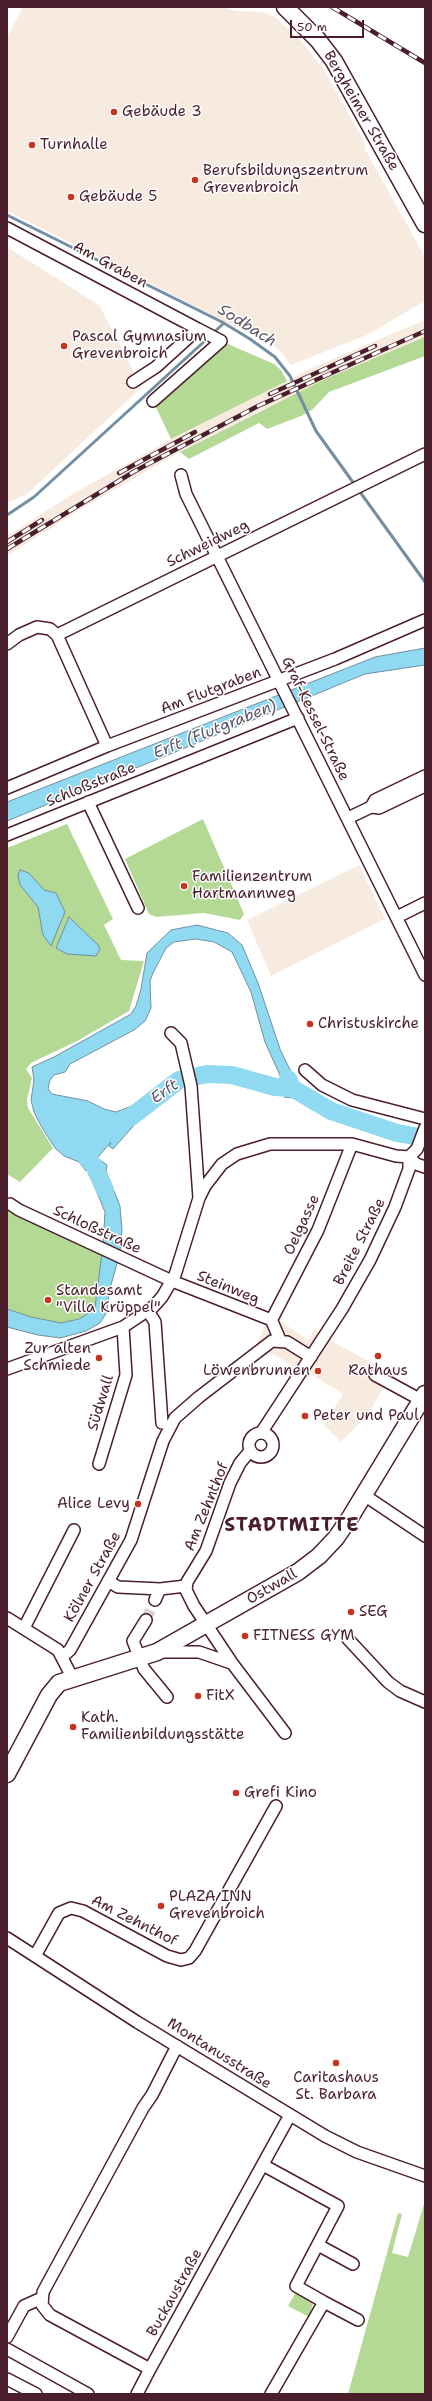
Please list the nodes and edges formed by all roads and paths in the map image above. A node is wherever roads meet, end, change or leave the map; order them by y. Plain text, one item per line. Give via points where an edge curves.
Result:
1 (285, 7) edge
2 (425, 224) edge
3 (7, 228) edge
4 (198, 329) junction
5 (133, 382) dead end
6 (153, 401) dead end
7 (425, 454) edge
8 (181, 475) dead end
9 (218, 556) junction
10 (425, 620) edge
11 (57, 635) junction
12 (7, 644) edge
13 (282, 686) junction
14 (298, 718) junction
15 (107, 746) junction
16 (425, 776) edge
17 (425, 786) edge
18 (7, 788) edge
19 (88, 802) junction
20 (371, 807) junction
21 (348, 818) junction
22 (7, 835) edge
23 (425, 903) edge
24 (138, 908) dead end
25 (397, 917) junction
26 (425, 975) edge
27 (171, 1033) dead end
28 (305, 1070) dead end
29 (425, 1119) edge
30 (425, 1128) edge
31 (352, 1144) junction
32 (409, 1157) junction
33 (425, 1167) edge
34 (199, 1198) junction
35 (10, 1204) dead end
36 (172, 1281) junction
37 (148, 1311) junction
38 (272, 1318) junction
39 (123, 1326) junction
40 (280, 1340) junction
41 (311, 1357) junction
42 (7, 1369) edge
43 (375, 1375) dead end
44 (423, 1397) edge
45 (162, 1423) dead end
46 (261, 1433) junction
47 (250, 1451) junction
48 (98, 1464) dead end
49 (364, 1495) junction
50 (74, 1530) dead end
51 (425, 1536) edge
52 (108, 1581) junction
53 (186, 1586) junction
54 (160, 1589) junction
55 (155, 1600) tunnel mouth
56 (7, 1618) edge
57 (146, 1620) tunnel mouth
58 (206, 1625) junction
59 (24, 1628) junction
60 (348, 1639) dead end
61 (157, 1652) junction
62 (63, 1656) junction
63 (140, 1659) junction
64 (232, 1663) junction
65 (72, 1677) junction
66 (167, 1697) dead end
67 (425, 1702) edge
68 (285, 1733) dead end
69 (9, 1768) edge
70 (276, 1806) dead end
71 (7, 1938) edge
72 (36, 1956) junction
73 (177, 2046) junction
74 (290, 2115) junction
75 (263, 2165) junction
76 (425, 2176) edge
77 (318, 2245) junction
78 (353, 2264) dead end
79 (42, 2298) junction
80 (324, 2302) junction
81 (358, 2320) dead end
82 (7, 2337) edge
83 (7, 2350) edge
84 (150, 2369) junction
85 (7, 2379) edge
86 (36, 2394) edge
87 (88, 2394) edge
88 (137, 2394) edge
89 (271, 2394) edge

1 - 2 main road, Bergheimer Straße via 318,40 334,61
3 - 4 street, Am Graben
4 - 5 street via 159,364
4 - 6 street, Am Graben via 221,341
7 - 9 street, Schweidweg
8 - 9 street, Graf-Kessel-Straße via 186,494
9 - 11 street, Schweidweg
9 - 13 street, Graf-Kessel-Straße
10 - 13 street, Am Flutgraben
11 - 12 street via 50,629 37,627
11 - 15 street
13 - 14 street, Graf-Kessel-Straße
13 - 15 street, Am Flutgraben
14 - 19 street, Schloßstraße
14 - 21 street, Graf-Kessel-Straße
15 - 18 street, Am Flutgraben
16 - 20 street via 375,800
17 - 20 street via 379,808
19 - 22 street, Schloßstraße
19 - 24 street
20 - 21 street
21 - 25 street, Graf-Kessel-Straße
23 - 25 street
25 - 26 street, Graf-Kessel-Straße
27 - 34 street via 181,1042 191,1086
28 - 29 street via 322,1085 352,1100
30 - 32 street via 418,1147
31 - 32 street
31 - 34 street via 282,1144 247,1150 222,1164
31 - 38 street, Oelgasse via 321,1222
32 - 33 street via 416,1164
32 - 41 street, Breite Straße via 408,1173 381,1239
34 - 36 street
35 - 36 street, Schloßstraße
36 - 37 street via 160,1300
36 - 38 street, Steinweg via 266,1319
37 - 39 street
37 - 45 street via 155,1322
38 - 40 street
39 - 42 street
39 - 48 street, Südwall via 126,1375 115,1421
40 - 41 street
40 - 52 street, Kölner Straße via 272,1341 175,1418 163,1441 138,1508 128,1546
41 - 46 street, Am Zehnthof
43 - 44 street
44 - 49 main road, Ostwall
46 - 47 street, Am Zehnthof via 254,1434 249,1440
46 - 47 street via 272,1439 271,1451 263,1457 255,1456
47 - 53 street, Am Zehnthof via 240,1463 230,1483 206,1551
49 - 51 street
49 - 58 main road, Ostwall via 336,1538 313,1562
50 - 59 street
52 - 54 street via 118,1587
52 - 62 street, Kölner Straße via 70,1650
53 - 54 street
53 - 58 street via 190,1600
54 - 55 street
56 - 59 street
57 - 63 street via 133,1641
58 - 61 main road, Ostwall
58 - 64 street
59 - 62 street via 54,1647
60 - 67 street via 366,1661 392,1685
61 - 63 main road, Ostwall
61 - 64 street via 199,1652
62 - 65 street
63 - 65 main road, Ostwall
63 - 66 street via 144,1669
64 - 68 street
65 - 69 main road, Ostwall via 57,1684 48,1695
70 - 72 street, Am Zehnthof via 195,1951 188,1959 179,1960 167,1956 83,1911 71,1908 60,1913
71 - 72 street, Montanusstraße
72 - 73 street, Montanusstraße
73 - 74 street, Montanusstraße
73 - 79 street
74 - 75 street, Buckaustraße
74 - 76 street, Montanusstraße via 347,2147
75 - 77 street via 338,2206
75 - 84 street, Buckaustraße
77 - 78 street
77 - 80 street via 296,2286
79 - 82 street via 24,2306
79 - 84 street via 42,2305 50,2315
80 - 81 street
80 - 89 street
83 - 87 street
84 - 88 street, Buckaustraße
85 - 86 street

